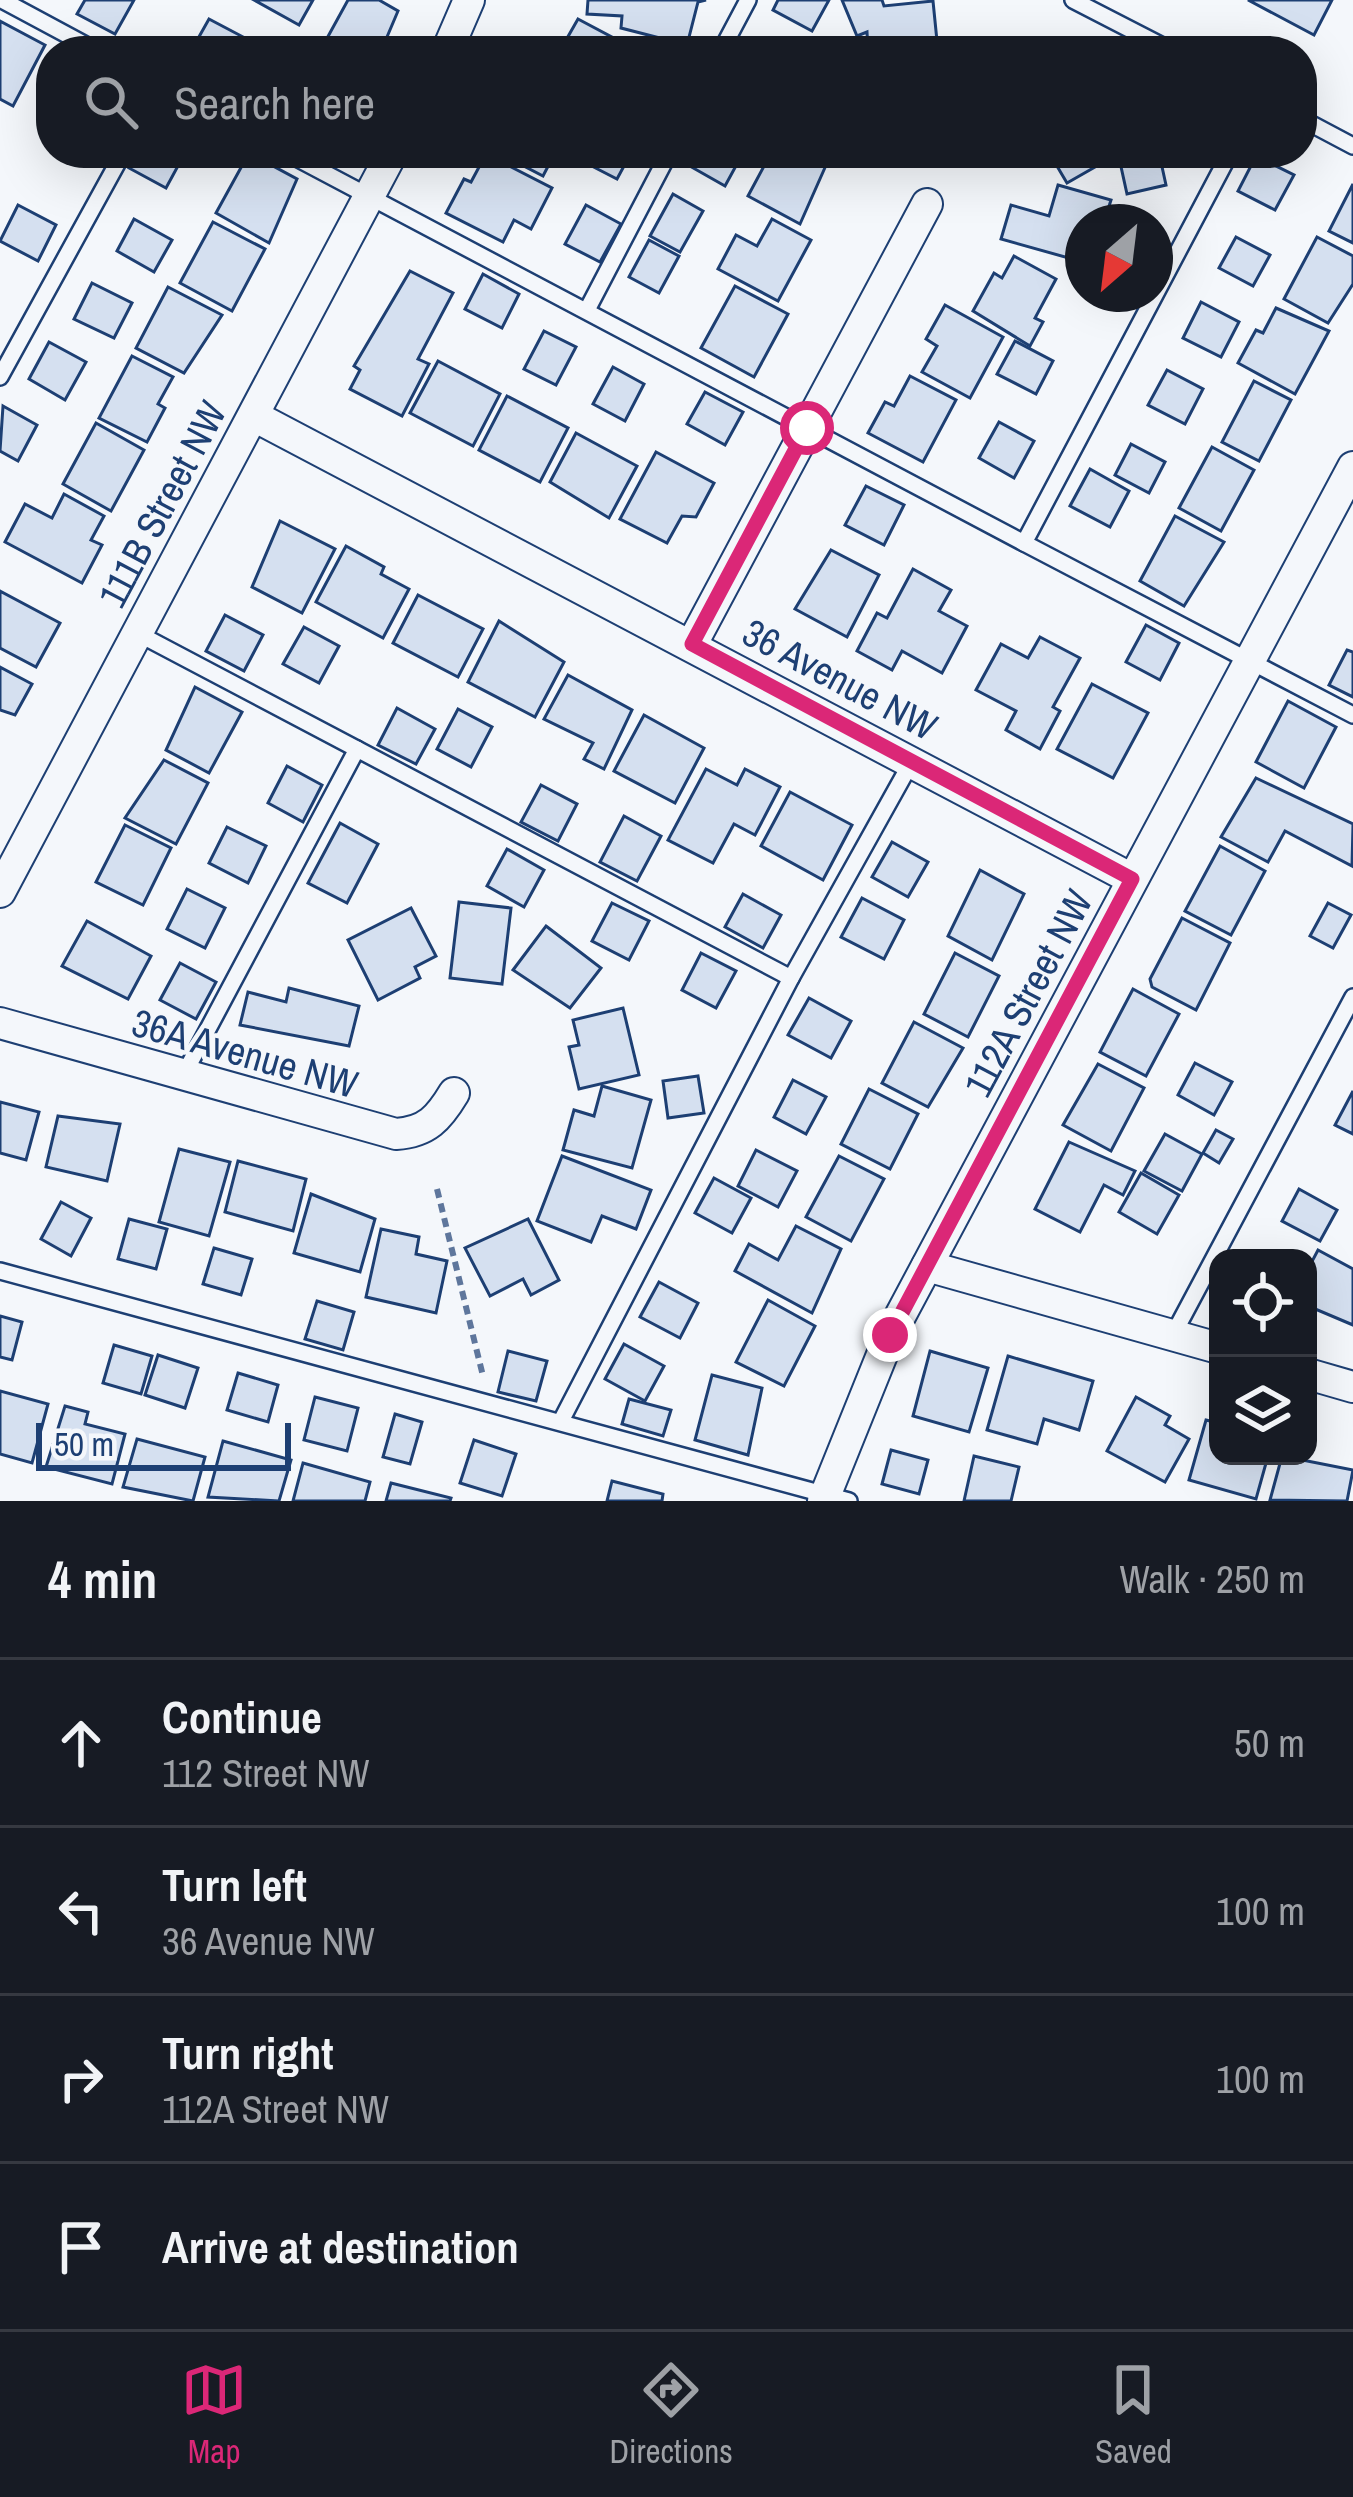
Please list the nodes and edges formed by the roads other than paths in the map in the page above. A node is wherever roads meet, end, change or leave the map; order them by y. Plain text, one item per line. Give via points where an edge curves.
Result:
1 (2, 0) edge
2 (470, 0) edge
3 (748, 0) edge
4 (1073, 0) edge
5 (69, 36) edge
6 (454, 36) edge
7 (730, 36) edge
8 (1143, 36) edge
9 (1317, 127) edge
10 (1353, 146) edge
11 (115, 168) edge
12 (315, 168) edge
13 (384, 168) edge
14 (661, 168) edge
15 (1222, 168) edge
16 (368, 197) junction
17 (927, 204) dead end
18 (587, 310) junction
19 (0, 377) edge
20 (254, 416) junction
21 (807, 428) junction
22 (1353, 466) edge
23 (1024, 543) junction
24 (137, 633) junction
25 (692, 644) junction
26 (1251, 660) junction
27 (1353, 715) edge
28 (357, 749) junction
29 (911, 760) junction
30 (1132, 879) junction
31 (0, 892) edge
32 (791, 978) junction
33 (1353, 998) edge
34 (0, 1023) edge
35 (183, 1076) junction
36 (454, 1093) dead end
37 (928, 1266) junction
38 (0, 1271) edge
39 (1173, 1335) junction
40 (1209, 1345) edge
41 (1317, 1377) edge
42 (1353, 1387) edge
43 (561, 1421) junction
44 (832, 1499) edge

1 - 5 lane
2 - 6 street
3 - 7 lane
4 - 8 lane
9 - 10 lane
11 - 19 lane
12 - 16 lane
13 - 16 street, 111B Street NW
14 - 18 lane
15 - 23 lane
16 - 18 lane
16 - 20 street, 111B Street NW
17 - 21 street
18 - 21 lane
20 - 24 street, 111B Street NW
20 - 25 street, 36 Avenue NW
21 - 23 lane
21 - 25 street
22 - 26 street, 112A Street NW
23 - 26 lane
24 - 28 lane
24 - 31 street, 111B Street NW
25 - 29 street, 36 Avenue NW
26 - 27 lane
26 - 30 street, 112A Street NW
28 - 32 lane
28 - 35 lane
29 - 30 street, 36 Avenue NW
29 - 32 lane
30 - 37 street, 112A Street NW
32 - 43 lane
33 - 39 lane
34 - 35 street, 36A Avenue NW
35 - 36 street, 36A Avenue NW via 396,1134 438,1120
37 - 39 street
37 - 44 street, 112A Street NW via 865,1389
38 - 43 lane
39 - 40 street
41 - 42 street
43 - 44 lane

